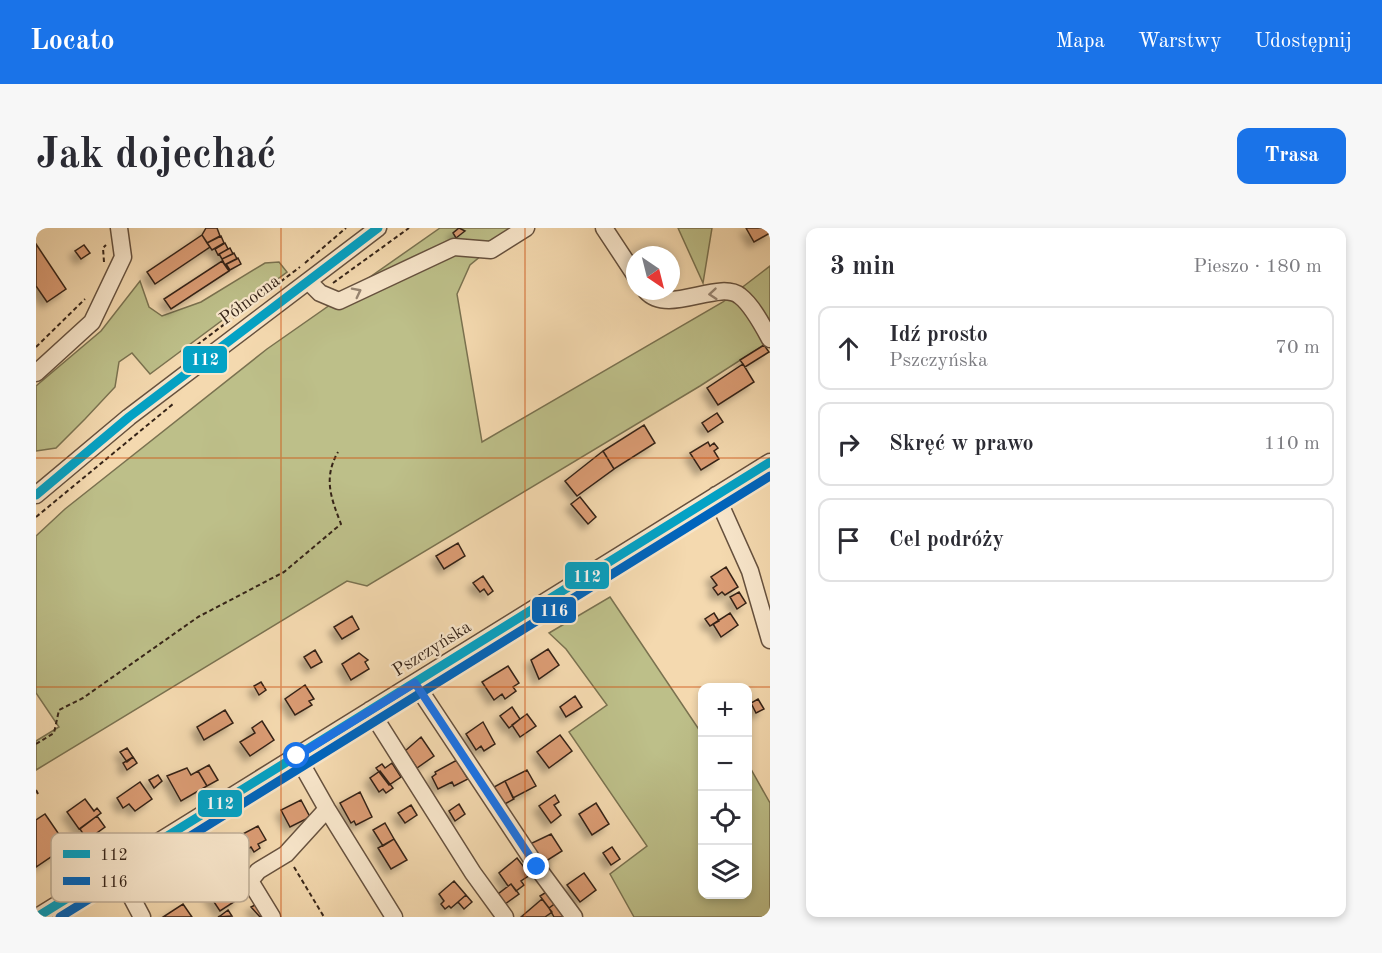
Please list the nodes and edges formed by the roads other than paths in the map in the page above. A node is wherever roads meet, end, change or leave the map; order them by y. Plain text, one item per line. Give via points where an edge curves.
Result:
1 (378, 228) edge
2 (526, 228) edge
3 (604, 228) edge
4 (120, 229) edge
5 (626, 261) edge
6 (314, 287) junction
7 (680, 298) edge
8 (770, 339) edge
9 (36, 373) edge
10 (770, 462) edge
11 (36, 495) edge
12 (716, 495) junction
13 (770, 640) edge
14 (415, 683) junction
15 (370, 710) junction
16 (297, 756) junction
17 (327, 809) junction
18 (173, 833) edge
19 (61, 902) edge
20 (134, 902) edge
21 (37, 917) edge
22 (142, 917) edge
23 (272, 917) edge
24 (394, 917) edge
25 (505, 917) edge
26 (574, 917) edge

1 - 6 street, Północna
6 -> 2 street via 339,301 454,247 491,250
3 - 5 street
4 - 9 street via 123,257 92,322
6 - 11 street, Północna via 129,417
8 -> 7 street via 740,296 731,293
10 - 12 street, Pszczyńska
12 - 13 street via 750,571
12 - 14 street, Pszczyńska
14 - 15 street, Pszczyńska
14 - 26 street
15 - 16 street, Pszczyńska
15 - 25 street
16 - 17 street
16 - 18 street, Pszczyńska
17 - 23 street via 286,854 258,871 250,881
17 - 24 street
19 - 21 street, Pszczyńska
20 - 22 street

